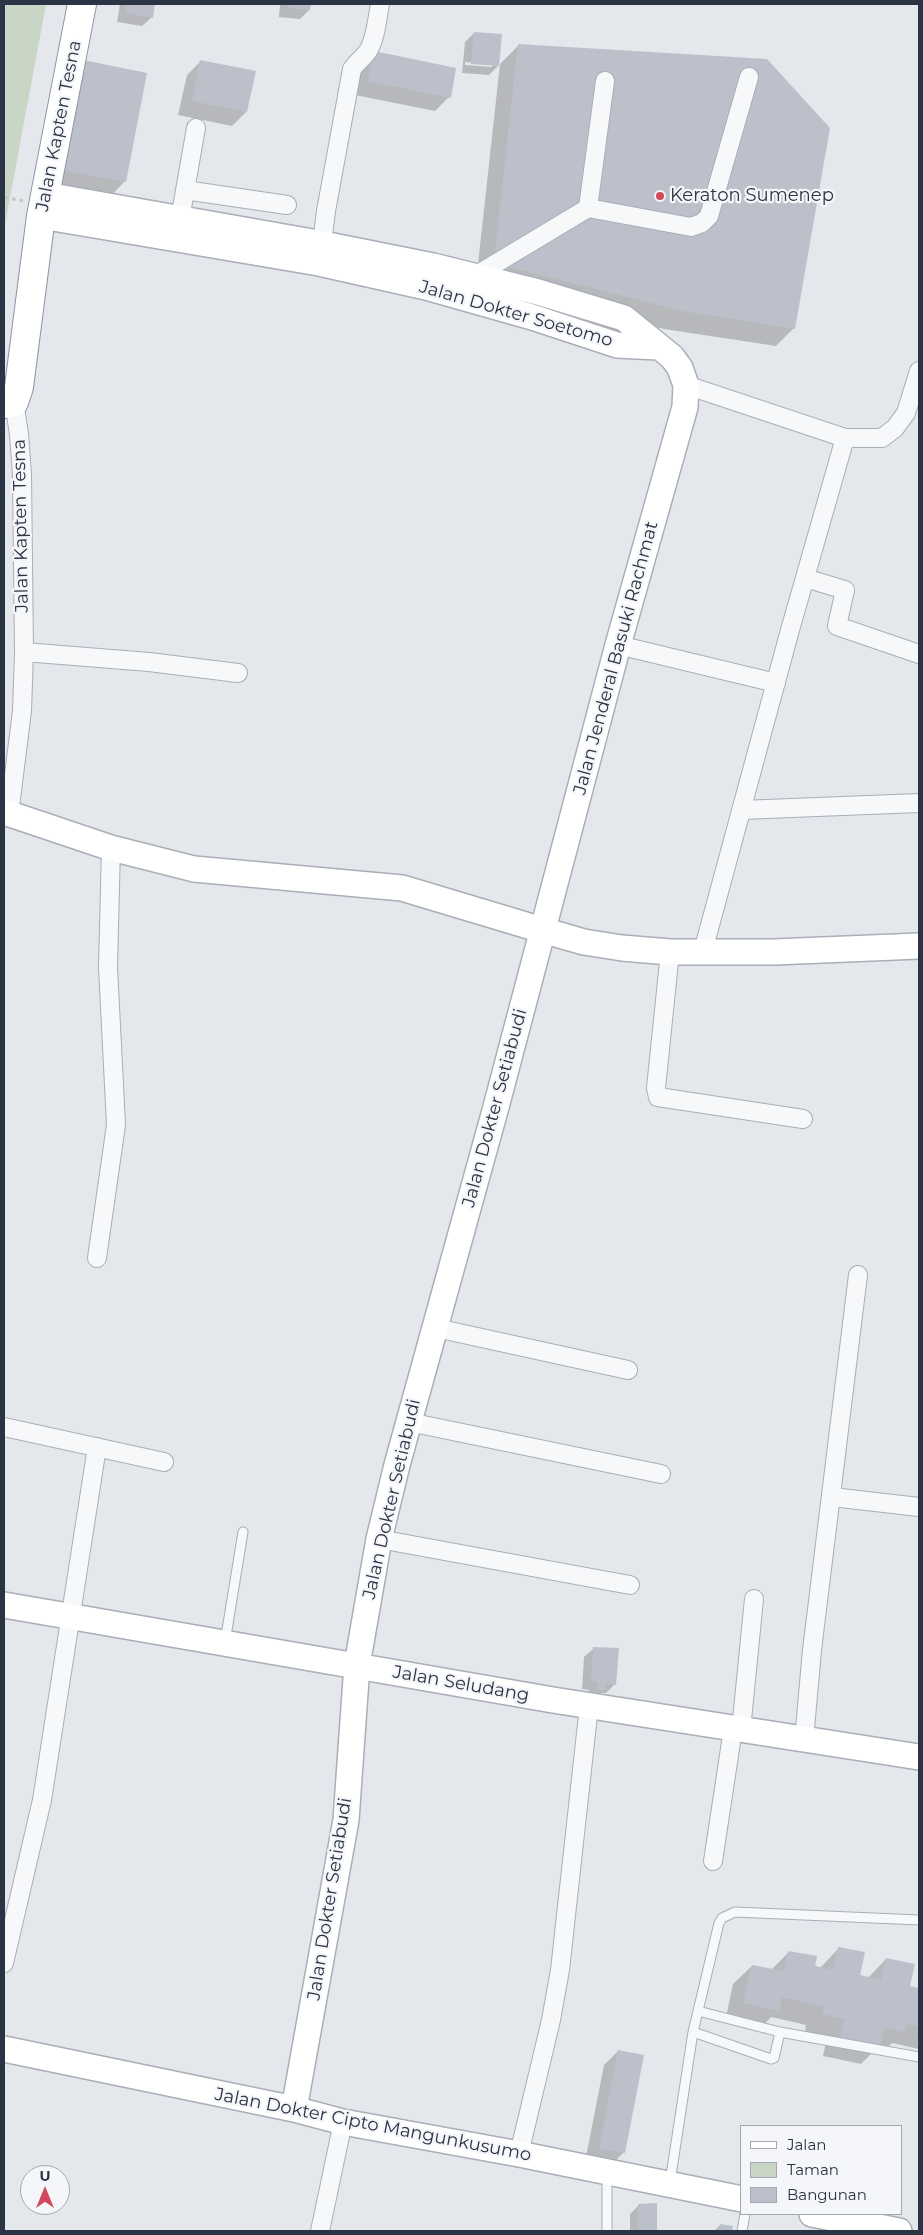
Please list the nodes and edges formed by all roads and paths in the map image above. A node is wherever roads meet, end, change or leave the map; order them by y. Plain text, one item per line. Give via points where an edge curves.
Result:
1 (82, 4) edge
2 (380, 4) edge
3 (749, 77) dead end
4 (605, 81) dead end
5 (196, 128) dead end
6 (185, 190) junction
7 (43, 205) junction
8 (287, 205) dead end
9 (588, 208) junction
10 (178, 228) junction
11 (320, 253) junction
12 (472, 288) junction
13 (919, 371) edge
14 (686, 385) junction
15 (9, 403) edge
16 (845, 438) junction
17 (805, 578) junction
18 (618, 645) junction
19 (24, 652) junction
20 (919, 654) edge
21 (238, 673) dead end
22 (776, 683) junction
23 (919, 803) edge
24 (741, 810) junction
25 (7, 813) edge
26 (111, 848) junction
27 (542, 930) junction
28 (919, 946) edge
29 (703, 951) junction
30 (670, 952) junction
31 (803, 1119) dead end
32 (97, 1258) dead end
33 (858, 1275) dead end
34 (436, 1328) junction
35 (628, 1370) dead end
36 (409, 1422) junction
37 (4, 1427) edge
38 (97, 1447) junction
39 (164, 1462) dead end
40 (661, 1474) dead end
41 (832, 1497) junction
42 (919, 1507) edge
43 (243, 1532) dead end
44 (379, 1539) junction
45 (630, 1584) dead end
46 (754, 1598) dead end
47 (4, 1605) edge
48 (72, 1615) junction
49 (225, 1642) junction
50 (357, 1665) junction
51 (589, 1706) junction
52 (737, 1730) junction
53 (804, 1740) junction
54 (919, 1757) edge
55 (713, 1861) dead end
56 (919, 1920) edge
57 (4, 1963) edge
58 (698, 2011) junction
59 (693, 2032) junction
60 (780, 2032) junction
61 (4, 2049) edge
62 (919, 2057) edge
63 (294, 2109) junction
64 (343, 2122) junction
65 (519, 2154) junction
66 (607, 2172) junction
67 (669, 2184) junction
68 (740, 2200) edge
69 (745, 2215) edge
70 (817, 2215) edge
71 (320, 2231) edge
72 (607, 2231) edge
73 (742, 2231) edge
74 (899, 2231) edge

1 - 7 highway, Jalan Kapten Tesna
2 - 11 street via 372,44 352,69
3 - 9 street via 708,216 702,224 691,227
4 - 9 street
5 - 6 street
6 - 8 street
6 - 10 street
7 - 10 street, Jalan Dokter Soetomo
7 - 15 highway, Jalan Kapten Tesna via 19,387
9 - 12 street
10 - 11 street, Jalan Dokter Soetomo
11 - 12 street, Jalan Dokter Soetomo
12 - 14 street, Jalan Dokter Soetomo via 624,318 672,357
13 - 16 street via 906,413 895,428 882,438
14 - 16 street
14 - 18 street, Jalan Jenderal Basuki Rachmat via 684,407
15 - 19 street, Jalan Kapten Tesna via 19,434 22,474
16 - 17 street
17 - 20 street via 845,590 838,626
17 - 22 street
18 - 22 street
18 - 27 street, Jalan Jenderal Basuki Rachmat
19 - 21 street
19 - 25 street, Jalan Kapten Tesna via 22,711
22 - 24 street
23 - 24 street
24 - 29 street
25 - 26 street
26 - 27 street via 194,869 402,888
26 - 32 street via 108,967 116,1125
27 - 30 street via 584,942
27 - 34 street, Jalan Dokter Setiabudi
28 - 29 street via 774,952
29 - 30 street
30 - 31 street via 656,1088 658,1097
33 - 41 street
34 - 35 street
34 - 36 street, Jalan Dokter Setiabudi
36 - 40 street
36 - 44 street, Jalan Dokter Setiabudi
37 - 38 street
38 - 39 street
38 - 48 street
41 - 42 street
41 - 53 street
43 - 49 lane
44 - 45 street
44 - 50 street, Jalan Dokter Setiabudi
46 - 52 street
47 - 48 street, Jalan Seludang
48 - 49 street, Jalan Seludang
48 - 57 street via 42,1800
49 - 50 street, Jalan Seludang
50 - 51 street, Jalan Seludang
50 - 63 street, Jalan Dokter Setiabudi via 346,1820
51 - 52 street, Jalan Seludang
51 - 65 street via 560,1970
52 - 53 street, Jalan Seludang
52 - 55 street
53 - 54 street, Jalan Seludang
56 - 58 lane via 728,1914 719,1923
58 - 59 lane
58 - 60 lane
59 - 60 lane via 773,2059
59 - 67 lane
60 - 62 lane
61 - 63 street, Jalan Dokter Cipto Mangunkusumo
63 - 64 street, Jalan Dokter Cipto Mangunkusumo
64 - 65 street, Jalan Dokter Cipto Mangunkusumo
64 - 71 street
65 - 66 street, Jalan Dokter Cipto Mangunkusumo
66 - 67 street, Jalan Dokter Cipto Mangunkusumo
66 - 72 lane
67 - 68 street, Jalan Dokter Cipto Mangunkusumo
69 - 73 lane
70 - 74 street

